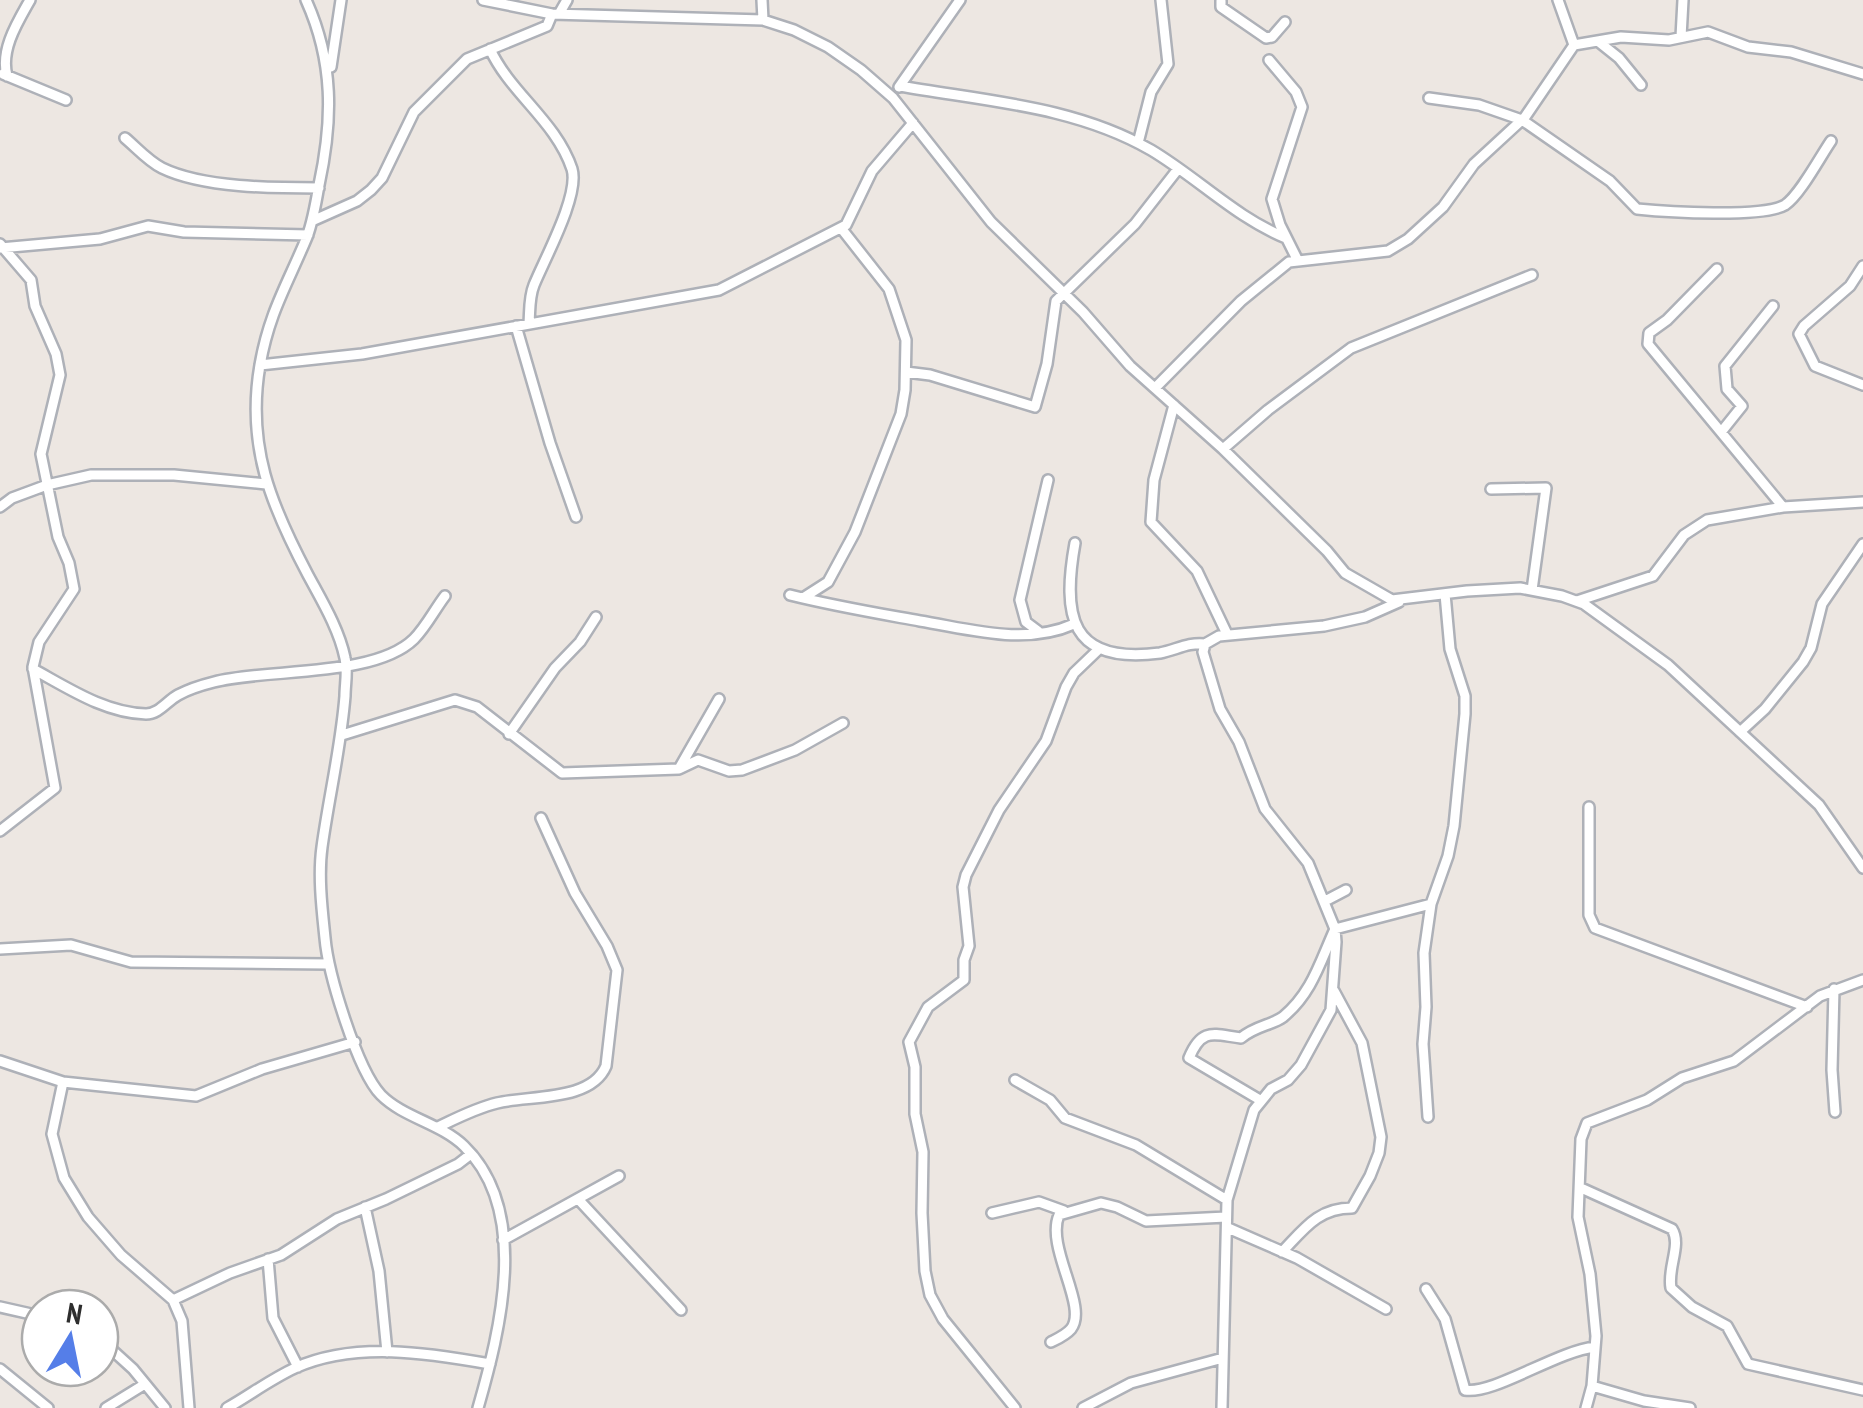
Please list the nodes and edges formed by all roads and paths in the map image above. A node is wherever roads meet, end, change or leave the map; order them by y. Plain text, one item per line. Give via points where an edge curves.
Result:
1 (30, 0) edge
2 (306, 0) edge
3 (340, 0) edge
4 (483, 0) edge
5 (567, 0) edge
6 (762, 0) edge
7 (960, 0) edge
8 (1161, 0) edge
9 (1208, 0) edge
10 (1222, 0) edge
11 (1558, 0) edge
12 (1684, 0) edge
13 (556, 14) junction
14 (763, 20) junction
15 (1285, 22) dead end
16 (1680, 37) junction
17 (1598, 42) junction
18 (1574, 45) junction
19 (490, 49) junction
20 (1269, 60) dead end
21 (1863, 74) edge
22 (4, 75) edge
23 (330, 79) junction
24 (1640, 85) dead end
25 (900, 86) junction
26 (893, 98) junction
27 (1428, 98) dead end
28 (66, 100) dead end
29 (1522, 120) junction
30 (913, 123) junction
31 (126, 138) dead end
32 (1831, 141) dead end
33 (1138, 143) junction
34 (1178, 169) junction
35 (319, 188) junction
36 (312, 222) junction
37 (841, 228) junction
38 (308, 235) junction
39 (1286, 238) junction
40 (1, 247) edge
41 (1296, 259) junction
42 (1863, 266) edge
43 (1717, 269) dead end
44 (1532, 275) dead end
45 (1062, 293) junction
46 (1773, 306) dead end
47 (529, 323) junction
48 (516, 326) junction
49 (260, 365) junction
50 (906, 372) junction
51 (1863, 385) edge
52 (1155, 388) junction
53 (1174, 405) junction
54 (1722, 431) junction
55 (1222, 450) junction
56 (1048, 480) dead end
57 (266, 484) junction
58 (46, 485) junction
59 (0, 490) edge
60 (1491, 490) dead end
61 (12, 498) junction
62 (1863, 502) edge
63 (0, 507) edge
64 (1783, 507) junction
65 (576, 516) dead end
66 (1075, 543) dead end
67 (1863, 544) edge
68 (1860, 557) edge
69 (1532, 590) junction
70 (1445, 594) junction
71 (790, 595) dead end
72 (445, 596) dead end
73 (802, 598) junction
74 (1401, 601) junction
75 (1577, 601) junction
76 (596, 617) dead end
77 (1074, 624) junction
78 (1040, 632) junction
79 (1227, 634) junction
80 (1205, 644) junction
81 (1099, 648) junction
82 (347, 666) junction
83 (33, 669) junction
84 (719, 699) dead end
85 (843, 722) dead end
86 (1740, 732) junction
87 (509, 734) junction
88 (342, 735) junction
89 (679, 769) junction
90 (1589, 807) dead end
91 (541, 818) dead end
92 (0, 832) edge
93 (1863, 868) edge
94 (1346, 890) dead end
95 (1325, 901) junction
96 (1431, 904) junction
97 (1335, 929) junction
98 (0, 949) edge
99 (328, 964) junction
100 (1863, 980) edge
101 (1834, 990) junction
102 (1334, 991) junction
103 (1807, 1007) junction
104 (355, 1042) junction
105 (0, 1061) edge
106 (1015, 1080) dead end
107 (63, 1082) junction
108 (1260, 1100) junction
109 (1835, 1112) dead end
110 (1428, 1117) dead end
111 (438, 1127) junction
112 (471, 1154) junction
113 (620, 1176) dead end
114 (1580, 1188) junction
115 (578, 1199) junction
116 (1227, 1200) junction
117 (365, 1207) junction
118 (1064, 1211) junction
119 (992, 1213) dead end
120 (1227, 1223) junction
121 (503, 1240) junction
122 (1282, 1252) junction
123 (268, 1259) junction
124 (1426, 1289) dead end
125 (174, 1300) junction
126 (682, 1310) dead end
127 (1386, 1310) dead end
128 (1051, 1342) dead end
129 (1595, 1348) junction
130 (387, 1352) junction
131 (120, 1355) edge
132 (1223, 1358) junction
133 (490, 1364) junction
134 (298, 1366) junction
135 (0, 1369) edge
136 (144, 1384) junction
137 (1592, 1386) junction
138 (1863, 1390) edge
139 (48, 1408) edge
140 (106, 1408) edge
141 (165, 1408) edge
142 (189, 1408) edge
143 (227, 1408) edge
144 (478, 1408) edge
145 (1015, 1408) edge
146 (1084, 1408) edge
147 (1222, 1408) edge
148 (1586, 1408) edge
149 (1690, 1408) edge

1 - 22 street via 3,48
2 - 23 street
3 - 23 street
4 - 13 street
5 - 13 street
6 - 14 street
7 - 25 street
8 - 33 street via 1168,64 1151,92
9 - 10 street
10 - 15 street via 1221,8 1266,38
11 - 18 street
12 - 16 street
13 - 14 street
13 - 19 street via 547,26
14 - 26 street via 828,47
16 - 17 street
16 - 21 street via 1708,32
17 - 18 street
17 - 24 street
18 - 29 street
19 - 36 street via 467,58 414,112 371,190
19 - 47 street via 572,172 554,242 534,286
20 - 39 street via 1302,106 1272,199
22 - 28 street
23 - 35 street
25 - 26 street
25 - 33 street via 1061,113
26 - 30 street
27 - 29 street
29 - 32 street via 1610,181 1634,208 1653,211 1736,214 1782,206
29 - 41 street via 1474,164 1443,208 1393,250
30 - 37 street via 881,158
30 - 45 street via 972,200
31 - 35 street via 170,172
33 - 34 street
34 - 39 street via 1254,224
34 - 45 street via 1116,244
35 - 36 street
36 - 38 street
37 - 47 street via 719,290
37 - 50 street via 889,289 906,340
38 - 40 street via 148,226 100,239
38 - 49 street via 277,299
39 - 41 street
40 - 58 street via 31,280 58,362 41,454
41 - 52 street via 1241,301
42 - 51 street via 1799,334 1815,366
43 - 54 street via 1646,340
44 - 55 street via 1350,348
45 - 50 street via 1035,407
45 - 52 street
46 - 54 street via 1725,366 1726,389 1742,406
47 - 48 street
48 - 49 street
48 - 65 street
49 - 57 street via 254,418
50 - 73 street via 901,414 855,532 828,582
52 - 53 street
53 - 55 street
53 - 79 street via 1154,480 1152,523 1197,572
54 - 64 street
55 - 74 street via 1345,573
56 - 78 street via 1020,600 1026,622
57 - 58 street via 154,474 91,475
57 - 82 street
58 - 61 street
58 - 83 street via 74,589 39,642
59 - 61 street
60 - 69 street via 1546,488
61 - 63 street
62 - 64 street
64 - 75 street via 1707,520 1684,536 1654,576
66 - 77 street via 1068,596
67 - 68 street
68 - 86 street via 1822,604 1803,662
69 - 70 street
69 - 75 street
70 - 74 street
70 - 96 street via 1465,714 1454,826
71 - 73 street
72 - 82 street via 412,641
73 - 78 street via 969,632
74 - 79 street via 1324,626
75 - 86 street via 1668,665
76 - 87 street
77 - 78 street
77 - 81 street
79 - 80 street
80 - 81 street via 1157,653
80 - 95 street via 1202,657 1220,709 1266,810 1308,864
81 - 145 street via 1068,683 1043,746 966,874 964,980 928,1007 909,1042 930,1294 942,1319
82 - 83 street via 216,682 150,714 92,702
82 - 88 street
83 - 92 street via 55,788
84 - 89 street
85 - 89 street via 760,765 729,770 698,760
86 - 93 street via 1819,805
87 - 88 street via 477,707 455,700
87 - 89 street via 562,773
88 - 99 street via 321,853
90 - 103 street via 1588,915 1595,928
91 - 111 street via 617,970 606,1066 586,1087 488,1106
94 - 95 street
95 - 97 street
96 - 97 street
96 - 110 street via 1423,969
97 - 102 street
97 - 108 street via 1314,981 1280,1020 1241,1038 1210,1034 1193,1048 1189,1058
98 - 99 street via 71,946 131,962
99 - 104 street
100 - 101 street
101 - 103 street
101 - 109 street
102 - 108 street via 1301,1065
102 - 122 street via 1362,1043 1379,1153 1352,1208 1324,1212
103 - 114 street via 1734,1061 1586,1124
104 - 107 street via 262,1068 196,1096
104 - 111 street via 380,1094
105 - 107 street
106 - 116 street via 1050,1100 1064,1118 1136,1145
107 - 125 street via 52,1134 68,1188 121,1255
108 - 116 street
111 - 112 street
112 - 117 street
112 - 121 street via 490,1185
113 - 115 street
114 - 129 street
114 - 138 street via 1672,1228 1677,1241 1671,1288 1727,1326 1748,1364
115 - 121 street
115 - 126 street
116 - 120 street
117 - 123 street
117 - 130 street
118 - 119 street via 1040,1202
118 - 120 street via 1101,1203 1146,1222
118 - 128 street via 1056,1219 1055,1240 1074,1324
120 - 122 street
120 - 132 street
121 - 133 street via 503,1293
122 - 127 street
123 - 125 street
123 - 134 street via 273,1318
124 - 129 street via 1444,1319 1465,1390
125 - 142 street via 182,1321
129 - 137 street
130 - 133 street
130 - 134 street
131 - 136 street
132 - 146 street via 1130,1383
132 - 147 street
133 - 144 street
134 - 143 street
135 - 139 street
136 - 140 street
136 - 141 street
137 - 148 street
137 - 149 street

